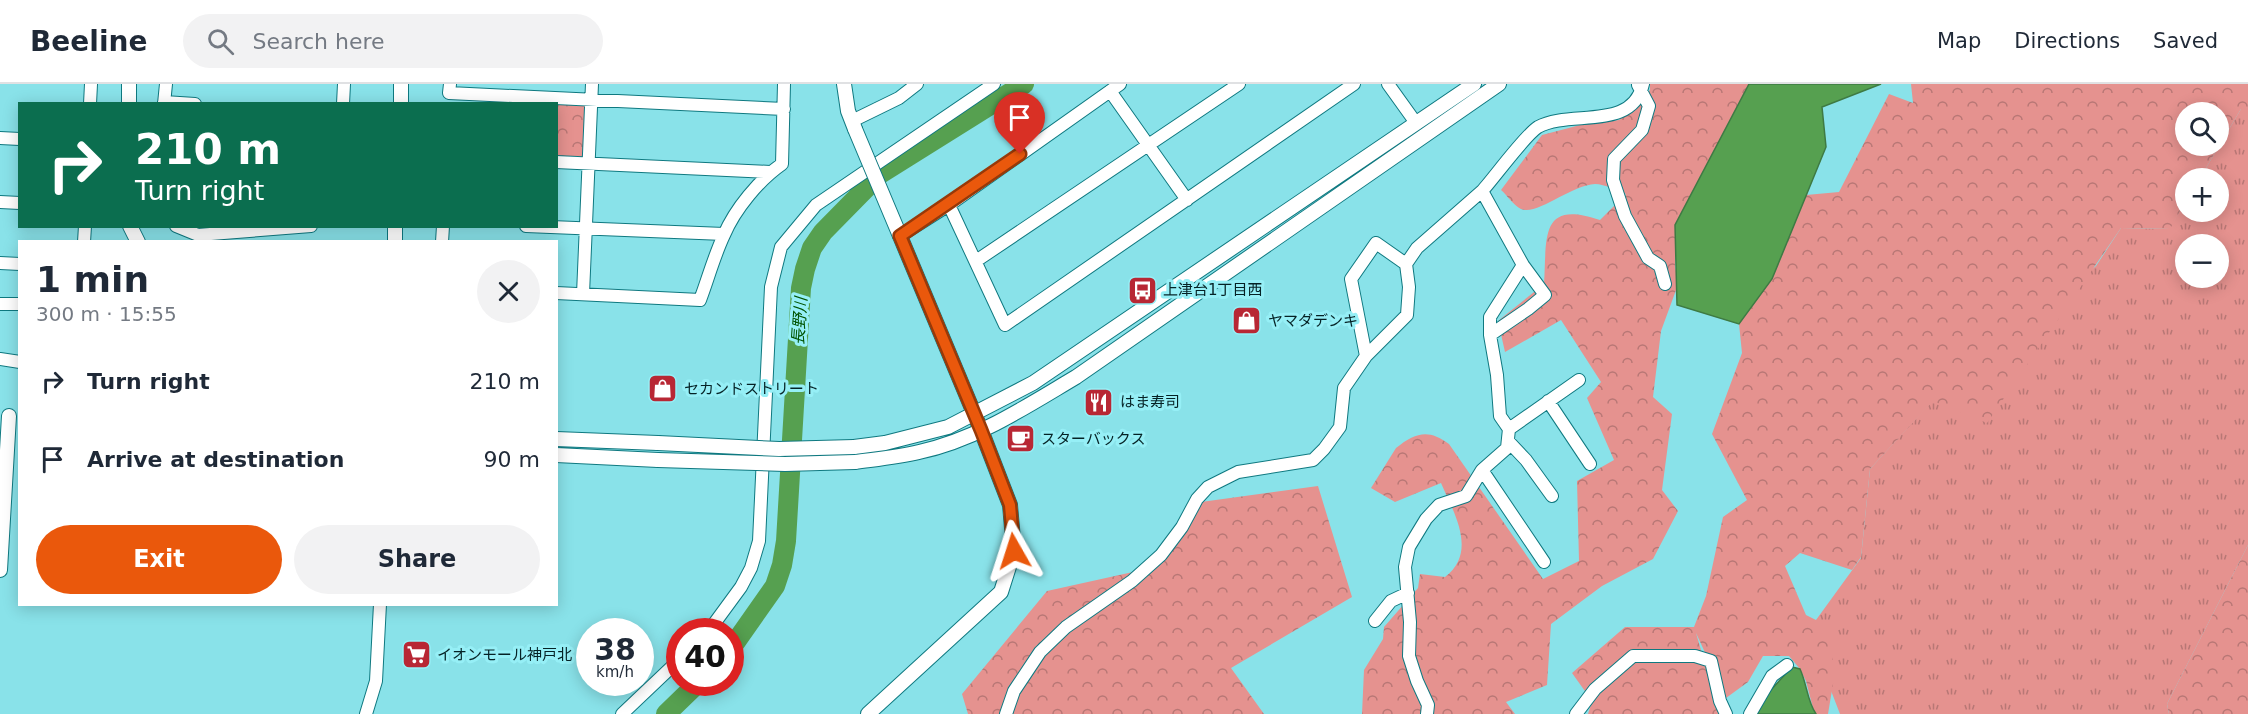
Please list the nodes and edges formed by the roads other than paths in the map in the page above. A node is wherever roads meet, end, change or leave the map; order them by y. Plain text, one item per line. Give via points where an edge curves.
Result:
1 (91, 84) edge
2 (129, 84) edge
3 (165, 84) edge
4 (344, 84) edge
5 (401, 84) edge
6 (450, 84) edge
7 (592, 84) edge
8 (784, 84) edge
9 (844, 84) edge
10 (900, 84) edge
11 (917, 84) edge
12 (994, 84) edge
13 (1239, 84) edge
14 (1354, 84) edge
15 (1388, 84) edge
16 (1474, 84) edge
17 (1499, 84) edge
18 (1641, 86) edge
19 (1115, 87) edge
20 (899, 98) junction
21 (592, 100) junction
22 (90, 102) edge
23 (129, 102) edge
24 (164, 102) edge
25 (343, 102) edge
26 (400, 102) edge
27 (784, 109) junction
28 (1416, 123) junction
29 (854, 125) junction
30 (0, 138) edge
31 (18, 139) edge
32 (1147, 146) junction
33 (558, 162) edge
34 (589, 164) junction
35 (770, 172) junction
36 (1482, 191) junction
37 (1187, 200) junction
38 (0, 202) edge
39 (18, 203) edge
40 (949, 205) junction
41 (181, 228) edge
42 (285, 228) edge
43 (558, 228) edge
44 (586, 229) junction
45 (724, 234) junction
46 (900, 236) junction
47 (976, 261) junction
48 (0, 263) edge
49 (18, 264) edge
50 (1406, 264) junction
51 (1523, 265) junction
52 (1665, 284) dead end
53 (558, 293) edge
54 (583, 294) junction
55 (0, 304) edge
56 (18, 304) edge
57 (1490, 335) junction
58 (1366, 356) junction
59 (0, 359) edge
60 (18, 362) edge
61 (1579, 380) dead end
62 (1548, 401) junction
63 (974, 414) junction
64 (10, 416) edge
65 (981, 430) junction
66 (9, 433) edge
67 (1509, 435) junction
68 (558, 439) edge
69 (558, 455) edge
70 (1590, 464) dead end
71 (1482, 470) junction
72 (1552, 496) dead end
73 (1544, 562) dead end
74 (0, 570) edge
75 (1408, 593) junction
76 (380, 606) edge
77 (718, 618) edge
78 (1375, 621) dead end
79 (1787, 665) dead end
80 (666, 672) edge
81 (366, 714) edge
82 (622, 714) edge
83 (868, 714) edge
84 (1006, 714) edge
85 (1427, 714) edge
86 (1576, 714) edge
87 (1726, 714) edge
88 (1750, 714) edge

1 - 22 street
2 - 23 street
3 - 24 street
4 - 25 street
5 - 26 street
6 - 21 street via 449,93
7 - 21 street
8 - 27 street
9 - 29 street
10 - 20 street
11 - 20 street
12 - 77 street via 816,205 782,247 771,287 759,541 741,587
13 - 32 street
14 - 37 street
15 - 28 street
16 - 28 street
17 - 65 street via 1076,377
18 - 36 street via 1637,99 1613,115 1570,118 1538,127
18 - 52 street via 1649,106 1642,130 1614,159 1613,180 1625,216 1648,258 1660,266
19 - 32 street
19 - 40 street
20 - 29 street
21 - 27 street
21 - 34 street
27 - 35 street via 782,164
28 - 63 street via 1033,383
29 - 46 street, bridge
30 - 31 street
32 - 37 street
32 - 47 street
33 - 34 street
34 - 35 street
34 - 44 street
35 - 45 street
36 - 50 street via 1417,248
36 - 51 street
37 - 47 street via 1005,325
38 - 39 street
40 - 46 street
40 - 47 street
41 - 42 street via 198,235
43 - 44 street
44 - 45 street
44 - 54 street
45 - 54 street via 700,300
46 - 63 street
48 - 49 street
50 - 58 street via 1407,315
50 - 58 street via 1376,243 1351,279
51 - 57 street via 1490,317
51 - 57 street via 1545,295
53 - 54 street
55 - 56 street
57 - 67 street via 1500,416
58 - 84 street via 1344,388 1340,427 1313,460 1238,472 1208,487 1161,555 1132,581 1065,627 1040,652 1014,691
59 - 60 street
61 - 62 street
62 - 67 street
62 - 70 street
63 - 65 street
63 - 68 street, bridge via 916,436 854,447 779,449
64 - 66 street
65 - 69 street, bridge via 920,452 855,462 785,464
65 - 83 street via 1010,505 1014,551 1001,592
66 - 74 street
67 - 71 street via 1507,448
67 - 72 street
71 - 73 street
71 - 75 street via 1466,496 1439,505 1409,547 1405,567
75 - 78 street via 1391,601
75 - 85 street via 1409,657 1428,705
76 - 81 street via 376,681
79 - 88 street via 1772,676
80 - 82 street
86 - 87 street via 1595,689 1633,656 1695,656 1711,661 1719,701

